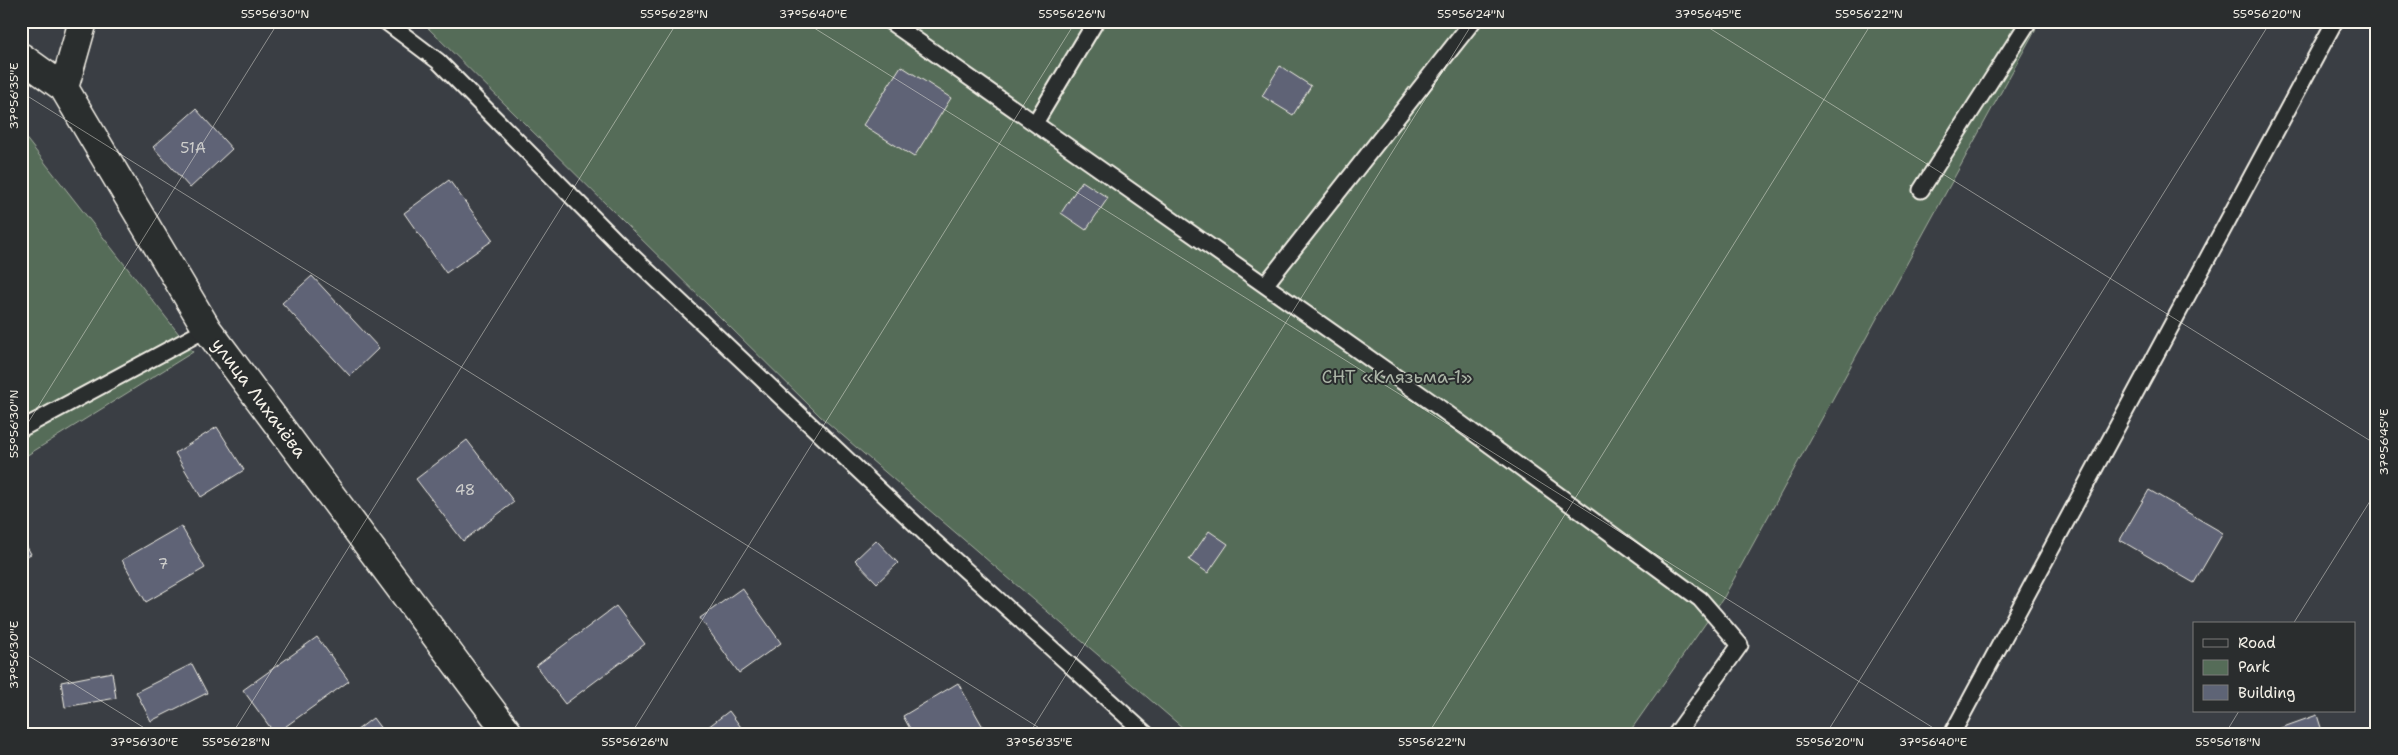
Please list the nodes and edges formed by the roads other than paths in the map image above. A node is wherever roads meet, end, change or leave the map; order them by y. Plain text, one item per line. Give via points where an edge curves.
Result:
1 (83, 21) edge
2 (385, 21) edge
3 (889, 21) edge
4 (1096, 21) edge
5 (1473, 21) edge
6 (2029, 21) edge
7 (2335, 21) edge
8 (21, 57) edge
9 (64, 88) junction
10 (1035, 124) junction
11 (1922, 190) dead end
12 (1265, 285) junction
13 (207, 329) junction
14 (21, 429) edge
15 (509, 734) edge
16 (1146, 734) edge
17 (1676, 734) edge
18 (1952, 734) edge

1 - 9 street
2 - 16 lane via 438,60 616,240 929,537
3 - 10 lane
4 - 10 lane
5 - 12 lane
6 - 11 lane
7 - 18 lane
8 - 9 street, улица Лихачёва
9 - 13 street, улица Лихачёва
10 - 12 lane
12 - 17 lane via 1437,406 1700,599 1740,645
13 - 14 lane
13 - 15 street, улица Лихачёва

